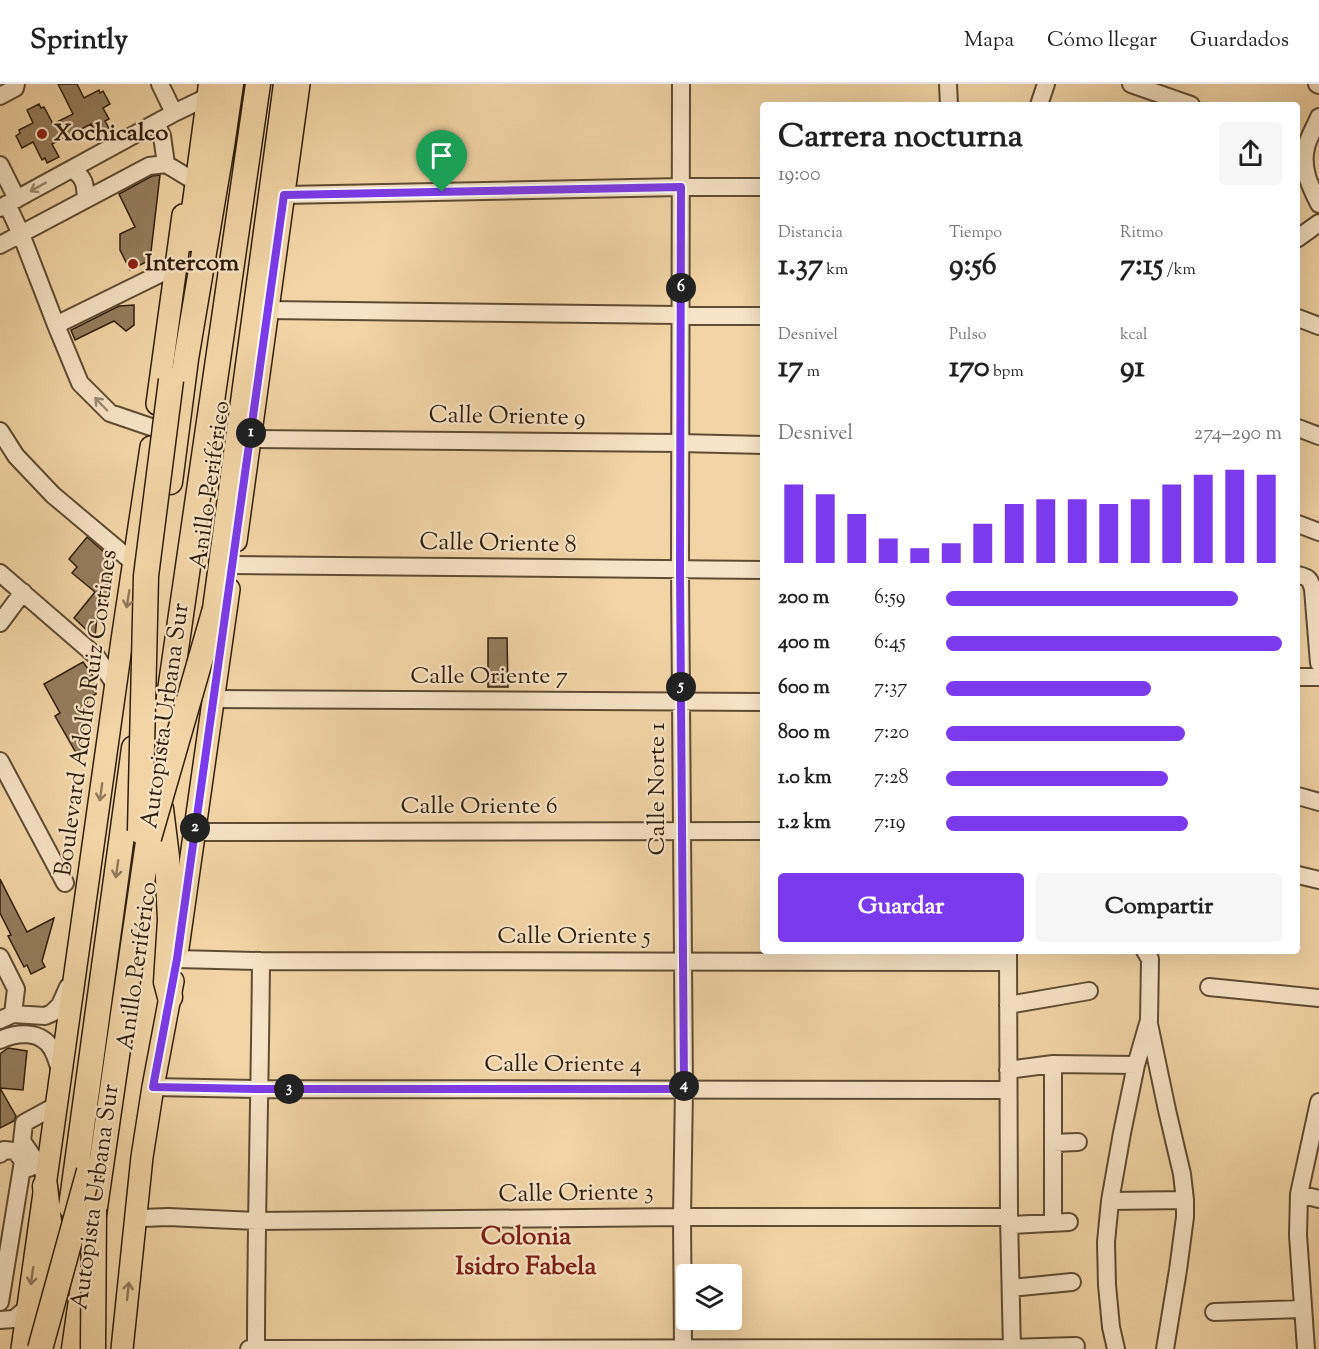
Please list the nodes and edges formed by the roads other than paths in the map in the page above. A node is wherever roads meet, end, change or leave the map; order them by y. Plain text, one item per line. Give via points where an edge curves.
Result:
1 (16, 84) edge
2 (160, 84) edge
3 (231, 84) edge
4 (242, 84) edge
5 (258, 84) edge
6 (265, 84) edge
7 (286, 84) edge
8 (299, 84) edge
9 (681, 84) edge
10 (948, 84) edge
11 (1046, 84) edge
12 (1131, 84) edge
13 (205, 89) edge
14 (0, 96) edge
15 (949, 102) edge
16 (1040, 102) edge
17 (1182, 102) edge
18 (174, 113) junction
19 (1319, 117) edge
20 (156, 123) junction
21 (1302, 146) edge
22 (92, 159) junction
23 (166, 164) junction
24 (0, 165) edge
25 (72, 169) junction
26 (189, 178) junction
27 (106, 187) junction
28 (681, 187) junction
29 (760, 187) edge
30 (284, 195) junction
31 (86, 199) junction
32 (8, 204) edge
33 (1319, 204) edge
34 (1319, 223) edge
35 (21, 234) junction
36 (1300, 237) edge
37 (0, 244) edge
38 (176, 266) junction
39 (268, 310) junction
40 (681, 315) junction
41 (760, 316) edge
42 (1300, 319) edge
43 (56, 325) junction
44 (1319, 326) edge
45 (162, 367) junction
46 (154, 428) junction
47 (1300, 429) edge
48 (0, 431) edge
49 (1319, 436) edge
50 (250, 439) junction
51 (680, 443) junction
52 (760, 445) edge
53 (165, 521) junction
54 (1300, 525) edge
55 (1319, 532) edge
56 (134, 563) junction
57 (233, 565) junction
58 (680, 570) junction
59 (760, 570) edge
60 (0, 573) edge
61 (1300, 575) edge
62 (23, 592) junction
63 (0, 623) edge
64 (122, 640) junction
65 (96, 656) junction
66 (1319, 663) edge
67 (1300, 677) edge
68 (1319, 677) edge
69 (116, 686) junction
70 (213, 699) junction
71 (681, 702) junction
72 (760, 702) edge
73 (0, 761) edge
74 (1300, 797) edge
75 (1319, 802) edge
76 (161, 804) junction
77 (682, 831) junction
78 (760, 831) edge
79 (195, 832) junction
80 (144, 836) junction
81 (1300, 875) edge
82 (1319, 880) edge
83 (66, 883) dead end
84 (1148, 954) edge
85 (0, 957) edge
86 (1008, 957) edge
87 (177, 959) junction
88 (261, 961) junction
89 (683, 961) junction
90 (76, 970) junction
91 (1209, 987) dead end
92 (1089, 991) dead end
93 (170, 997) junction
94 (1319, 998) edge
95 (1008, 1005) junction
96 (6, 1017) edge
97 (1149, 1020) junction
98 (0, 1040) edge
99 (1053, 1064) junction
100 (1136, 1065) junction
101 (1008, 1070) junction
102 (61, 1073) junction
103 (153, 1087) junction
104 (260, 1089) junction
105 (684, 1089) junction
106 (1008, 1090) junction
107 (1319, 1102) edge
108 (57, 1105) junction
109 (1078, 1142) dead end
110 (1053, 1143) junction
111 (1, 1151) edge
112 (23, 1161) junction
113 (89, 1171) junction
114 (46, 1181) junction
115 (1299, 1194) junction
116 (1319, 1199) edge
117 (1185, 1200) junction
118 (1110, 1201) junction
119 (94, 1209) junction
120 (682, 1216) junction
121 (143, 1218) dead end
122 (256, 1221) junction
123 (1010, 1221) junction
124 (1072, 1282) dead end
125 (1011, 1288) junction
126 (0, 1302) edge
127 (27, 1307) junction
128 (1303, 1309) junction
129 (1214, 1312) dead end
130 (0, 1320) edge
131 (1076, 1346) dead end
132 (1012, 1348) edge
133 (21, 1349) edge
134 (40, 1349) edge
135 (45, 1349) edge
136 (50, 1349) edge
137 (63, 1349) edge
138 (74, 1349) edge
139 (84, 1349) edge
140 (93, 1349) edge
141 (122, 1349) edge
142 (249, 1349) edge
143 (256, 1349) edge
144 (683, 1349) edge
145 (1116, 1349) edge
146 (1165, 1349) edge
147 (1306, 1349) edge

1 - 14 street
2 - 18 street
3 - 53 highway, Anillo Periférico via 186,359
4 - 80 highway, Autopista Urbana Sur, bridge via 184,499
5 - 80 highway, Autopista Urbana Sur, bridge
6 - 76 highway, Anillo Periférico via 211,492
7 - 80 highway, bridge via 215,609
8 - 30 main road
9 - 28 street, Calle Norte 1
10 - 15 street
11 - 16 street
12 - 17 street
13 - 18 street
13 - 26 main road, Boulevard Adolfo Ruiz Cortines
13 - 80 highway, bridge via 146,576
18 - 20 street
19 - 21 street
20 - 22 street
20 - 23 street
21 - 33 street via 1309,186
22 - 25 street
22 - 27 street via 90,171
23 - 26 street
23 - 27 street via 149,166
24 - 32 street
25 - 31 street via 81,176
25 -> 32 street
26 - 38 main road, Boulevard Adolfo Ruiz Cortines
27 - 31 street
28 - 29 street
28 - 30 street
28 - 40 street, Calle Norte 1
30 - 39 main road
31 - 35 street
32 - 35 street
34 - 36 street
35 - 37 street
35 - 43 street
38 - 43 street
38 - 45 main road, Boulevard Adolfo Ruiz Cortines
39 - 40 street
39 - 50 main road
40 - 41 street
40 - 51 street, Calle Norte 1
42 - 44 street
46 -> 43 street via 110,413 81,382
45 - 46 main road, Boulevard Adolfo Ruiz Cortines
45 - 53 highway
46 - 56 main road, Boulevard Adolfo Ruiz Cortines
47 - 49 street
48 - 56 street via 16,456 53,495
50 - 51 street, Calle Oriente 9
50 - 57 main road
51 - 52 street, Calle Oriente 9
51 - 58 street, Calle Norte 1
53 -> 136 highway, Anillo Periférico
54 - 55 street
56 -> 64 main road, Boulevard Adolfo Ruiz Cortines
57 - 58 street, Calle Oriente 8
57 - 70 main road
58 - 59 street, Calle Oriente 8
58 - 71 street, Calle Norte 1
60 - 62 street
61 - 66 street via 1311,581 1313,589
62 - 63 street
62 - 65 street
64 - 65 street
64 - 69 main road, Boulevard Adolfo Ruiz Cortines
65 - 69 street
67 - 68 street
69 -> 90 main road, Boulevard Adolfo Ruiz Cortines
70 - 71 street, Calle Oriente 7
70 - 79 main road
71 - 72 street, Calle Oriente 7
71 - 77 street, Calle Norte 1
73 - 83 street
74 - 75 street
76 - 93 highway via 170,920 166,982
76 - 139 highway, Anillo Periférico
77 - 78 street, Calle Oriente 6
77 - 79 street, Calle Oriente 6
77 - 89 street, Calle Norte 1
79 - 87 main road
80 - 113 highway, Autopista Urbana Sur
80 - 119 highway, Autopista Urbana Sur
81 - 82 street
84 - 97 street
85 - 96 street via 16,989
86 - 89 street, Calle Oriente 5
86 - 95 street
87 - 88 street, Calle Oriente 5
87 - 93 main road
88 - 89 street, Calle Oriente 5
88 - 104 street
89 - 105 street, Calle Norte 1
90 - 96 street via 60,1005 52,1013
90 - 102 main road, Boulevard Adolfo Ruiz Cortines
91 - 94 street
92 - 95 street
93 - 103 main road
95 - 101 street
97 - 100 street
97 - 117 street
98 - 102 street via 25,1034 43,1039 52,1049
99 - 100 street
99 - 101 street
99 - 110 street
100 - 118 street
101 - 106 street
102 - 108 main road, Boulevard Adolfo Ruiz Cortines
103 - 104 street, Calle Oriente 4
141 -> 103 main road
104 - 105 street, Calle Oriente 4
104 - 122 street
105 - 106 street, Calle Oriente 4
105 - 120 street, Calle Norte 1
106 - 123 street
107 - 115 street
108 - 114 main road, Boulevard Adolfo Ruiz Cortines
108 - 114 street via 24,1123 22,1142
109 - 110 street
110 - 123 street, Calle Oriente 3 via 1061,1222
111 - 112 street via 15,1151
112 - 114 street
112 - 126 street
113 - 134 highway, bridge
113 - 137 highway, Autopista Urbana Sur, bridge
114 -> 127 main road, Boulevard Adolfo Ruiz Cortines
114 - 135 highway via 51,1239
115 - 116 street
115 - 128 street
117 - 118 street
117 - 146 street
118 - 145 street via 1107,1285
119 - 138 highway, Autopista Urbana Sur, bridge
119 - 140 highway, bridge
120 - 122 street, Calle Oriente 3
120 - 123 street, Calle Oriente 3
120 - 144 street, Calle Norte 1
121 - 122 street, Calle Oriente 3
122 - 143 street
123 - 125 street
124 - 125 street
125 - 132 street
127 - 130 street via 14,1319
127 - 133 main road, Boulevard Adolfo Ruiz Cortines
128 - 129 street
128 - 147 street
131 - 132 street
132 - 144 street
142 - 143 street
143 - 144 street

